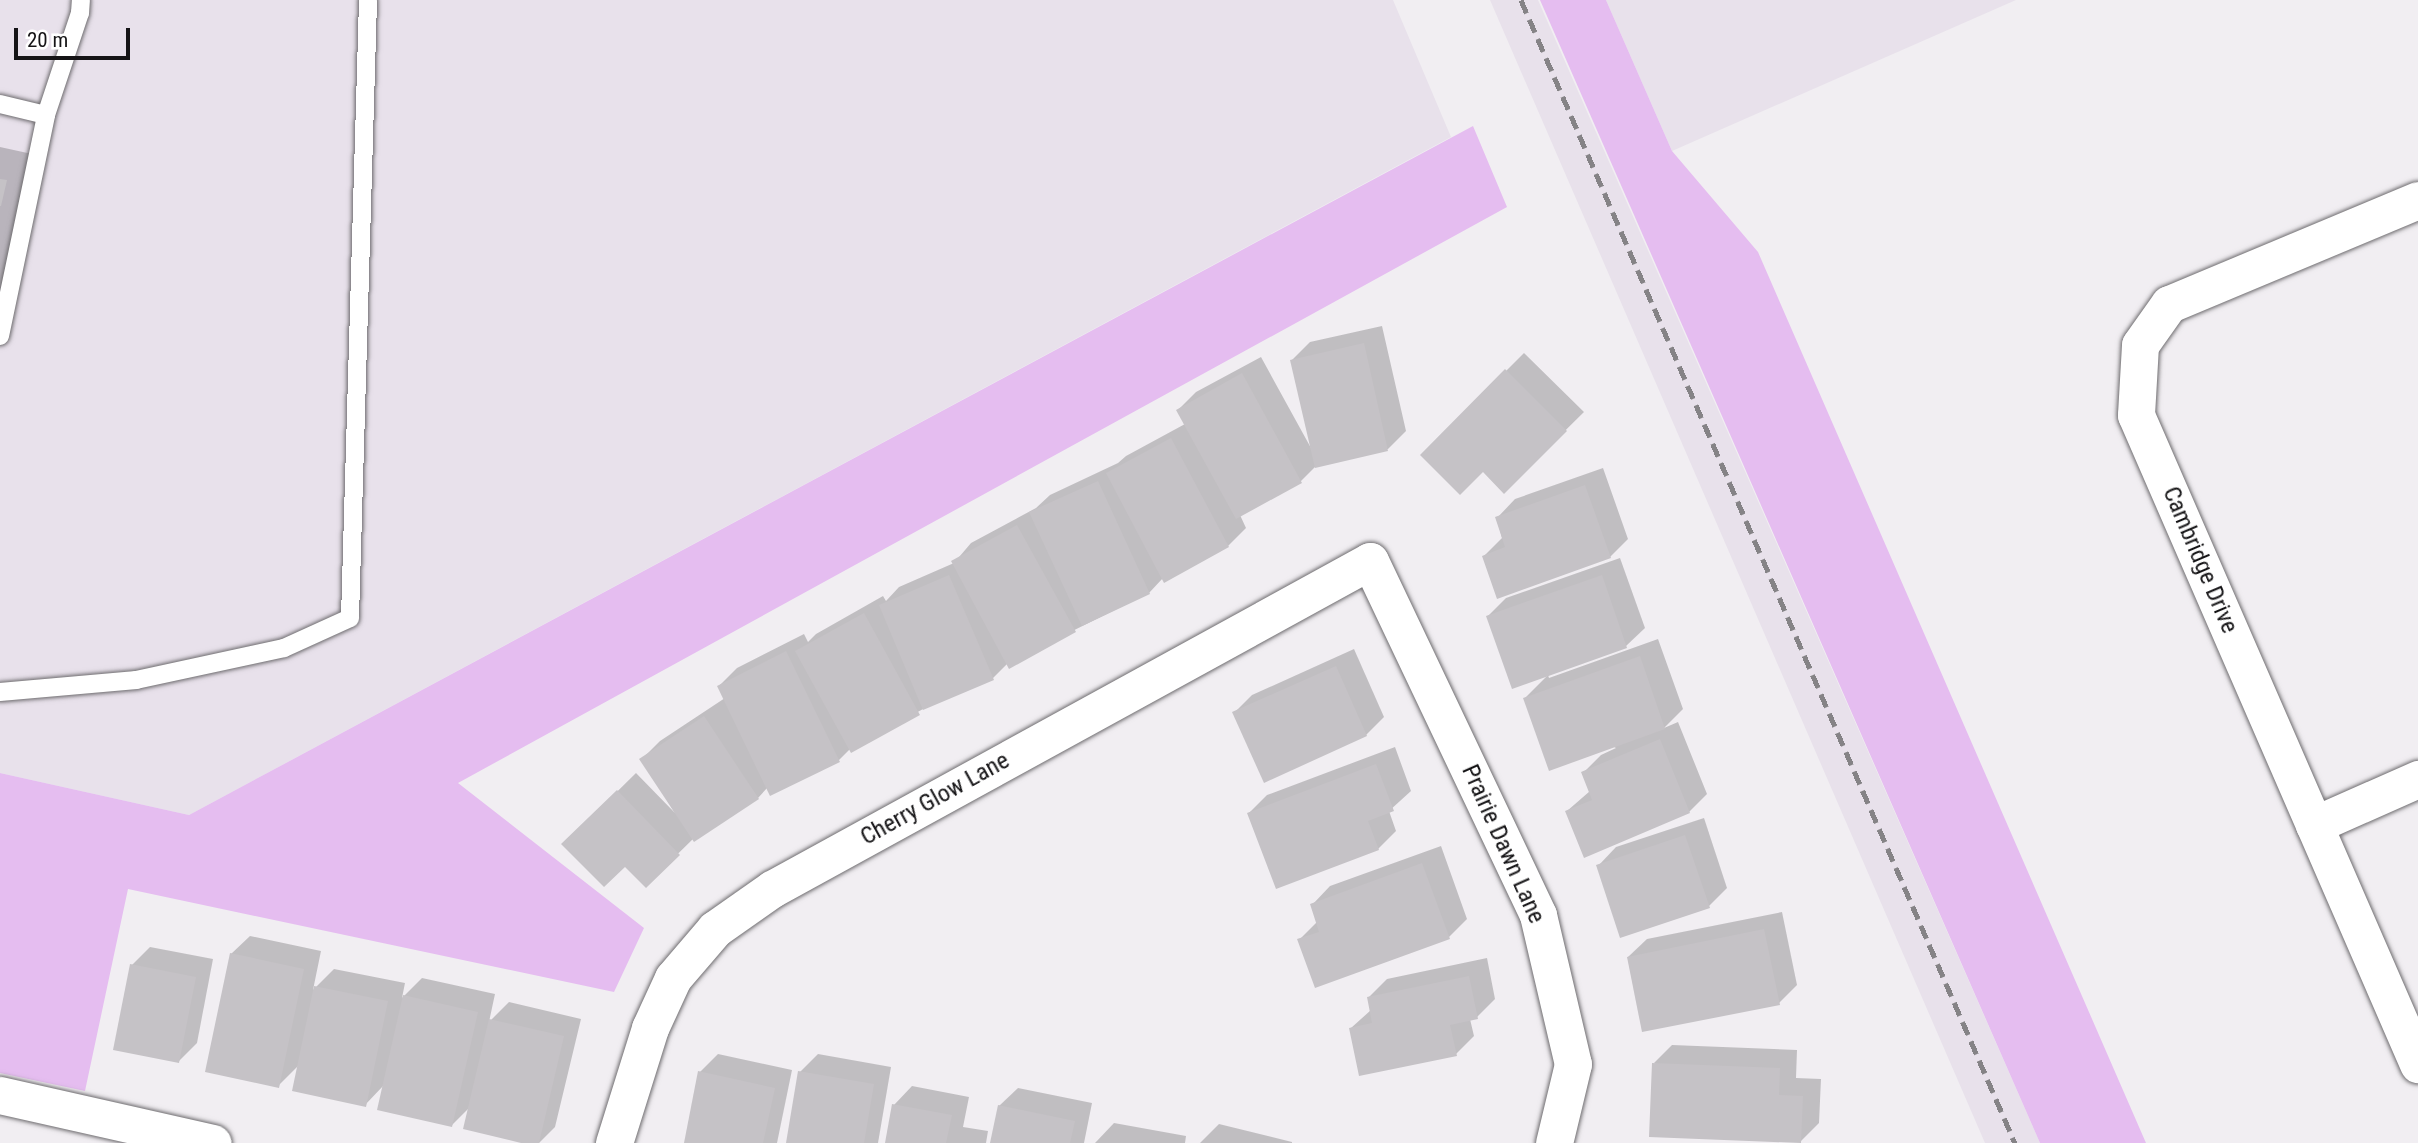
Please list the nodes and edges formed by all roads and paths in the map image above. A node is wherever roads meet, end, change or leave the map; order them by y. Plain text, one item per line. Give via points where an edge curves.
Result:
1 (80, 0) edge
2 (368, 0) edge
3 (0, 104) edge
4 (46, 115) junction
5 (2418, 200) edge
6 (0, 336) edge
7 (1370, 561) joint
8 (0, 692) edge
9 (2418, 779) edge
10 (2314, 825) junction
11 (2418, 1064) edge
12 (0, 1095) edge
13 (213, 1143) edge
14 (614, 1143) edge
15 (1555, 1143) edge

1 - 4 lane via 80,13
2 - 8 lane via 350,618 284,648 149,677
3 - 4 lane
4 - 6 lane
5 - 10 street, Cambridge Drive via 2169,304 2140,345 2136,415
7 - 14 street, Cherry Glow Lane via 772,889 715,929 673,978 655,1015
7 - 15 street, Prairie Dawn Lane via 1538,915 1573,1064
9 - 10 street
10 - 11 street, Cambridge Drive
12 - 13 street

